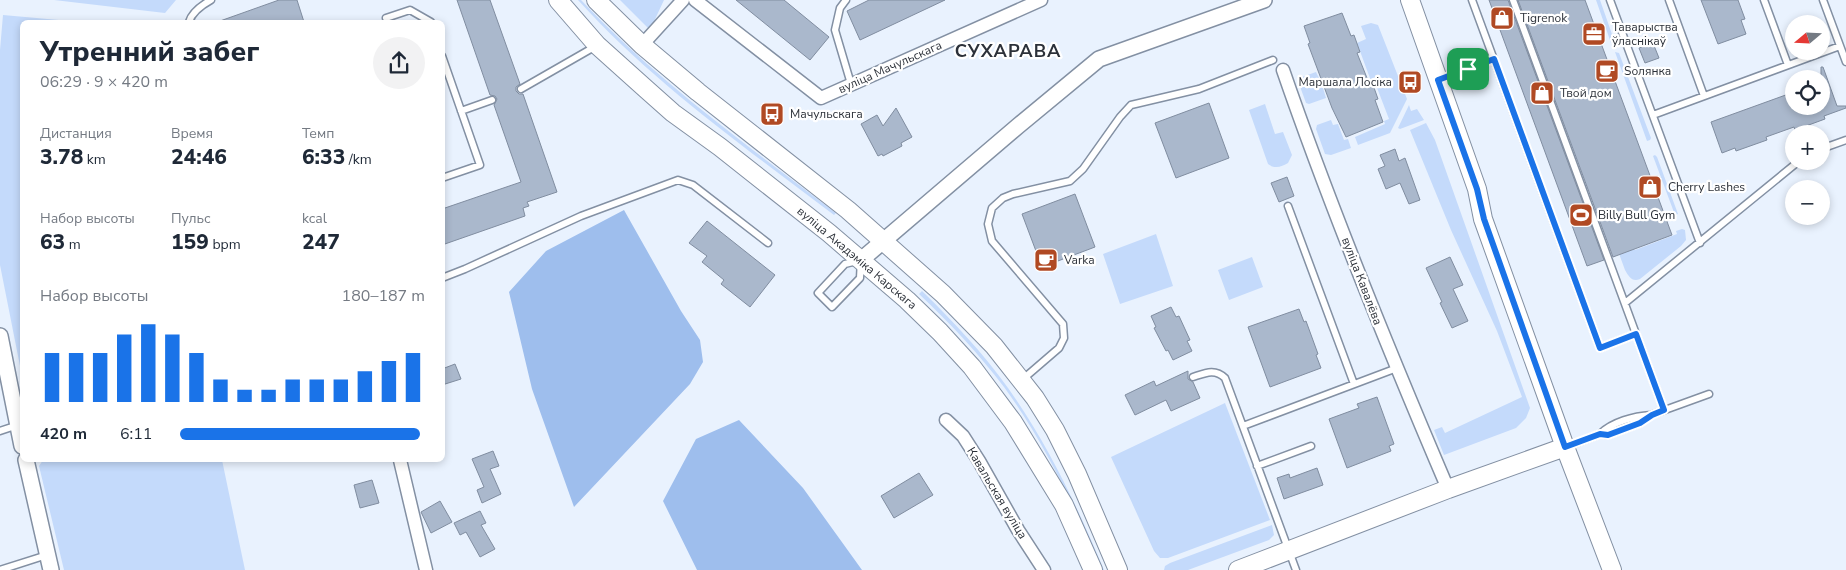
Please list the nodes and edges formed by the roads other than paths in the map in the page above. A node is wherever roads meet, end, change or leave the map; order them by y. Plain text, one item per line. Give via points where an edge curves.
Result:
1 (211, 0) edge
2 (558, 0) edge
3 (596, 0) edge
4 (682, 0) edge
5 (695, 0) edge
6 (846, 0) edge
7 (1041, 0) edge
8 (1264, 0) edge
9 (1399, 0) edge
10 (1410, 0) edge
11 (1472, 0) edge
12 (1513, 0) edge
13 (1610, 0) edge
14 (1669, 0) edge
15 (1764, 0) edge
16 (1823, 0) edge
17 (190, 20) edge
18 (387, 20) edge
19 (428, 20) edge
20 (597, 45) junction
21 (642, 45) junction
22 (1840, 46) junction
23 (1494, 59) junction
24 (1273, 60) dead end
25 (1846, 62) edge
26 (445, 65) edge
27 (1788, 65) junction
28 (1283, 70) dead end
29 (1438, 80) junction
30 (851, 84) junction
31 (522, 89) dead end
32 (1704, 96) junction
33 (492, 100) dead end
34 (461, 111) junction
35 (1653, 115) junction
36 (1846, 140) edge
37 (1830, 146) edge
38 (1788, 170) edge
39 (445, 176) edge
40 (1288, 206) dead end
41 (1484, 219) junction
42 (881, 241) junction
43 (768, 243) dead end
44 (1700, 243) junction
45 (861, 260) junction
46 (445, 277) edge
47 (1625, 303) junction
48 (1636, 334) junction
49 (0, 336) edge
50 (1397, 368) junction
51 (1193, 377) dead end
52 (1022, 380) junction
53 (1354, 384) junction
54 (1709, 394) dead end
55 (1664, 410) junction
56 (946, 420) dead end
57 (18, 425) junction
58 (1243, 426) junction
59 (0, 430) edge
60 (20, 434) edge
61 (1310, 446) dead end
62 (1565, 447) junction
63 (26, 462) edge
64 (400, 462) edge
65 (1257, 466) junction
66 (1448, 489) junction
67 (1288, 550) junction
68 (49, 563) edge
69 (0, 570) edge
70 (426, 570) edge
71 (1044, 570) edge
72 (1093, 570) edge
73 (1118, 570) edge
74 (1238, 570) edge
75 (1296, 570) edge
76 (1612, 570) edge

1 - 17 lane via 199,7
2 - 20 main road, вуліца Акадэміка Карскага
3 - 21 main road
4 - 21 street
5 - 30 street, вуліца Мачульскага via 821,98
6 - 30 lane via 840,8 835,30
7 - 30 street, вуліца Мачульскага
8 - 42 street via 1099,59
9 - 41 main road via 1468,194
10 - 29 main road
11 - 23 lane
12 - 47 lane
13 - 35 lane
14 - 32 lane
15 - 27 lane
16 - 22 lane
18 - 19 lane via 410,10
20 - 31 lane
20 - 45 main road, вуліца Акадэміка Карскага via 673,113
21 - 42 main road via 848,210
22 - 25 lane
22 - 27 lane
23 - 29 lane
23 - 48 lane via 1600,348
24 - 52 lane via 1198,90 1131,105 1083,170 1070,181 1013,194 992,208 988,224 992,241 1063,324 1064,338 1059,348
26 - 34 lane
27 - 32 lane
28 - 50 street, вуліца Кавалёва
29 - 41 main road via 1477,189
32 - 35 lane
33 - 34 lane
34 - 39 lane via 480,165
35 - 44 lane
36 - 37 lane
38 - 44 lane
40 - 53 lane
41 - 62 main road
42 - 45 street
42 - 52 main road via 969,320
43 - 46 lane via 693,185 678,180 581,216
44 - 47 lane
45 - 45 lane via 845,264 818,293 832,306 860,278
45 - 72 main road, вуліца Акадэміка Карскага via 940,332 996,398 1064,505
47 - 48 lane
48 - 55 lane
49 - 57 street
50 - 53 lane
50 - 66 street, вуліца Кавалёва
51 - 58 lane via 1210,372 1225,378
52 - 73 main road via 1055,430
53 - 58 lane
54 - 55 lane
55 - 62 lane via 1622,422
56 - 71 street, Кавальская вуліца via 962,436 979,462
57 - 59 lane
57 - 60 street
58 - 65 lane
61 - 65 lane
62 - 66 main road
62 - 76 main road
63 - 68 street
64 - 70 street
65 - 67 lane
66 - 67 main road
67 - 74 main road
67 - 75 lane
68 - 69 lane

